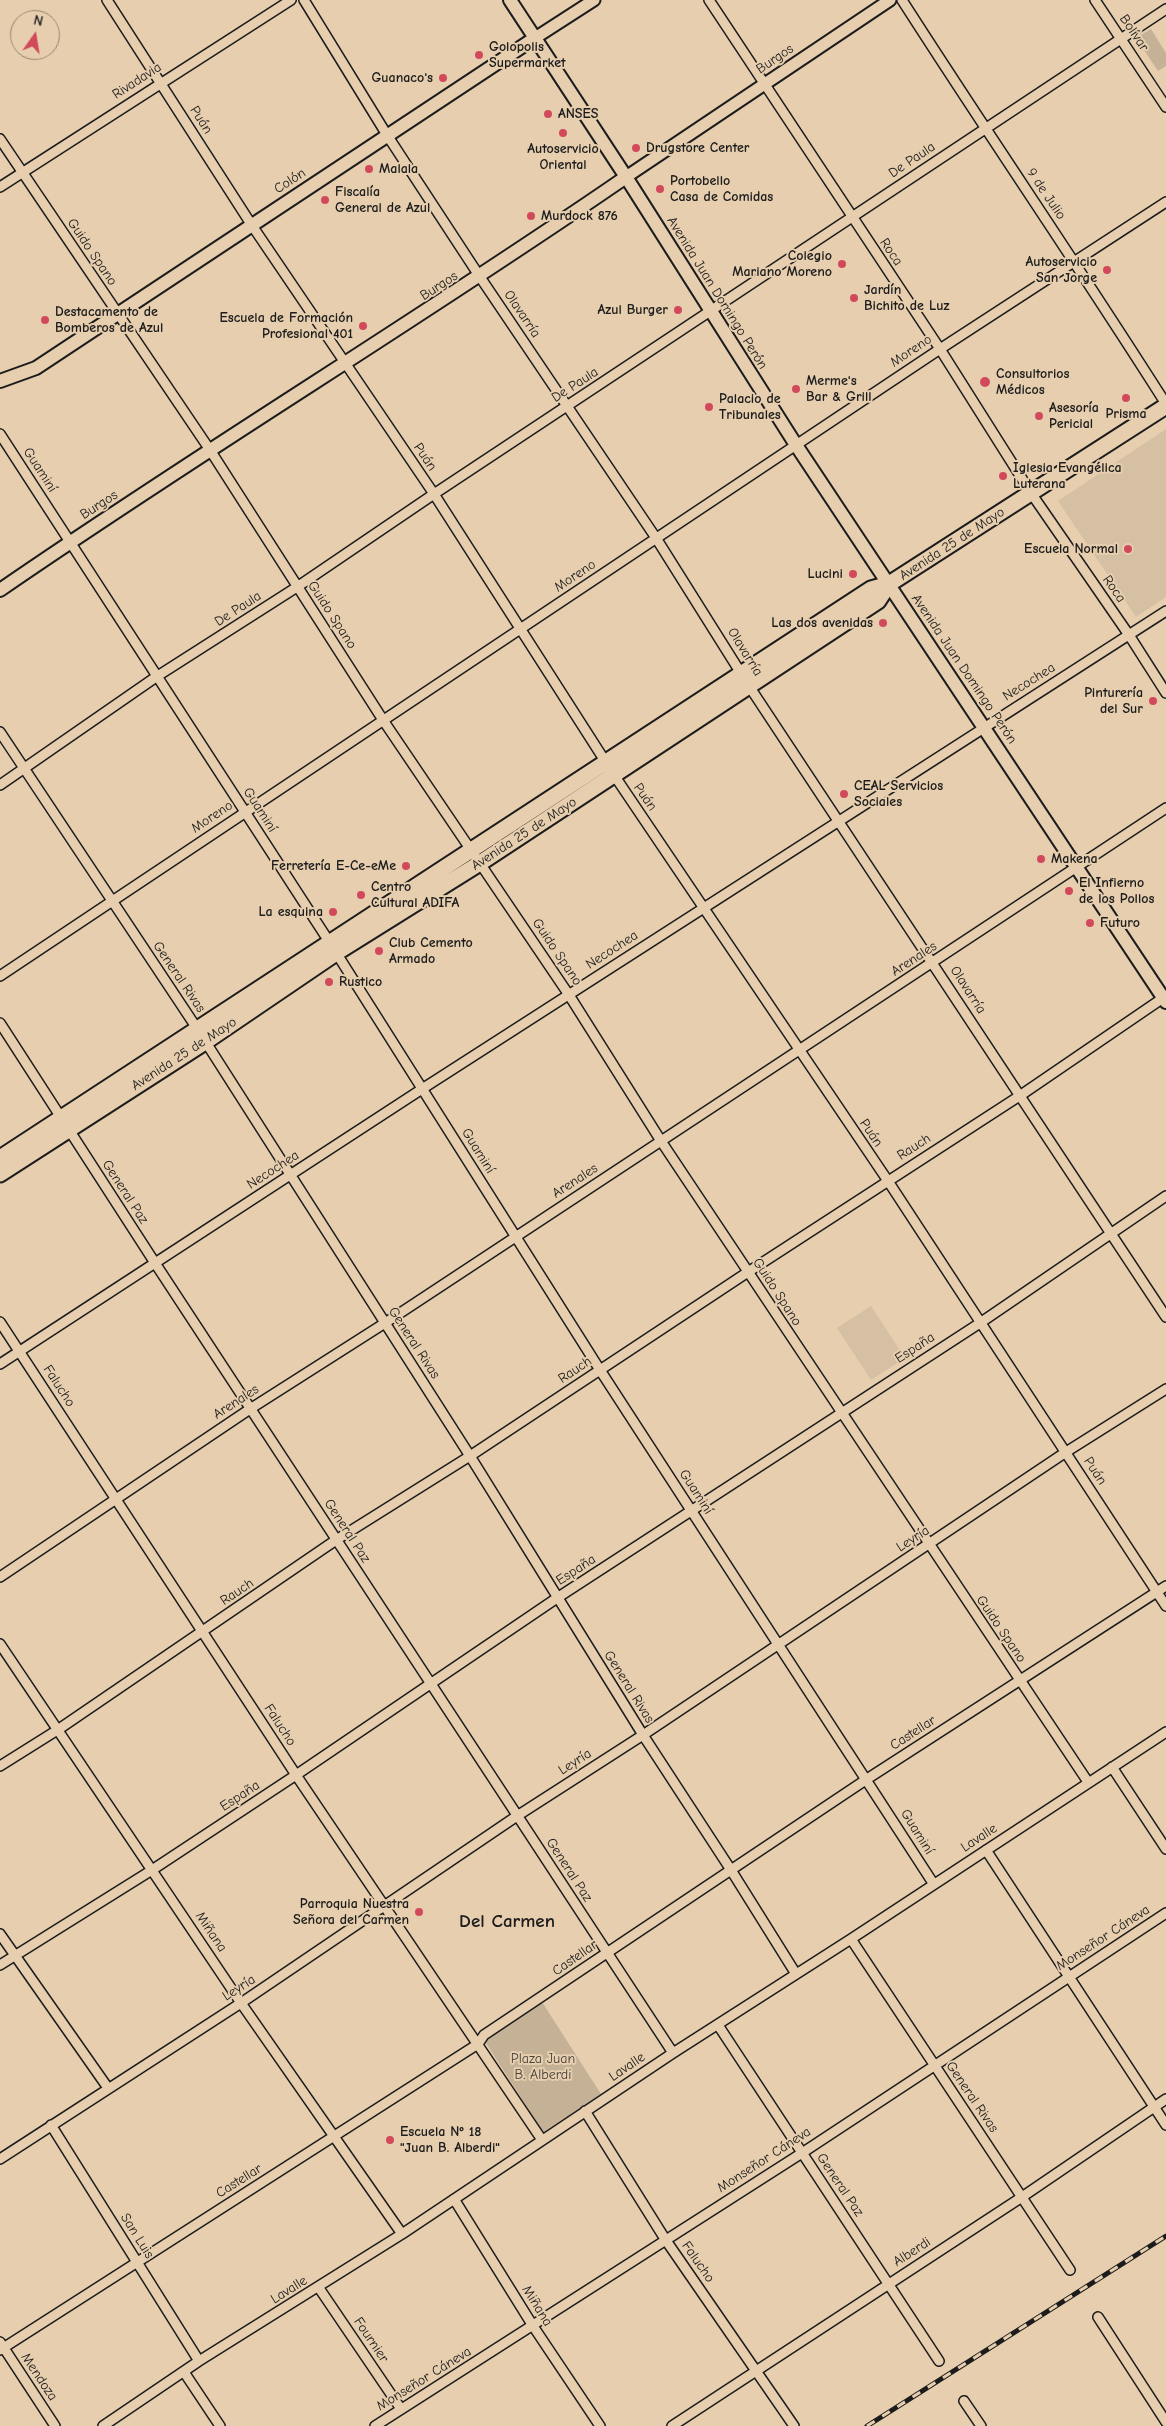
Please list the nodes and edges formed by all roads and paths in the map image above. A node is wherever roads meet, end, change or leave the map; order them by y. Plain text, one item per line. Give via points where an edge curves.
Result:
1 (107, 0) edge
2 (291, 0) edge
3 (304, 0) edge
4 (510, 0) edge
5 (594, 0) edge
6 (709, 0) edge
7 (890, 0) edge
8 (902, 0) edge
9 (1095, 0) edge
10 (1166, 9) edge
11 (535, 38) junction
12 (1121, 38) junction
13 (161, 82) junction
14 (765, 84) junction
15 (1166, 107) edge
16 (984, 128) junction
17 (387, 135) junction
18 (0, 139) edge
19 (22, 172) junction
20 (626, 178) junction
21 (0, 187) edge
22 (1166, 202) edge
23 (851, 217) junction
24 (251, 224) junction
25 (1076, 261) junction
26 (480, 277) junction
27 (710, 312) junction
28 (118, 314) junction
29 (940, 349) junction
30 (346, 364) junction
31 (0, 382) edge
32 (1166, 405) edge
33 (567, 406) junction
34 (0, 434) edge
35 (796, 445) junction
36 (210, 450) junction
37 (1032, 493) junction
38 (434, 494) junction
39 (656, 538) junction
40 (69, 542) junction
41 (889, 584) junction
42 (297, 587) junction
43 (0, 590) edge
44 (1166, 611) edge
45 (520, 629) junction
46 (1129, 635) junction
47 (156, 677) junction
48 (746, 680) junction
49 (1166, 693) edge
50 (383, 720) junction
51 (984, 727) junction
52 (0, 732) edge
53 (24, 769) junction
54 (610, 769) junction
55 (0, 785) edge
56 (1166, 808) edge
57 (244, 811) junction
58 (840, 820) junction
59 (476, 857) junction
60 (1076, 866) junction
61 (112, 902) junction
62 (704, 907) junction
63 (333, 948) junction
64 (934, 963) junction
65 (0, 976) edge
66 (569, 995) junction
67 (1165, 998) edge
68 (0, 1023) edge
69 (202, 1036) junction
70 (799, 1051) junction
71 (422, 1089) junction
72 (1021, 1095) junction
73 (65, 1123) junction
74 (661, 1141) junction
75 (0, 1158) edge
76 (0, 1174) edge
77 (290, 1176) junction
78 (888, 1181) junction
79 (1166, 1196) edge
80 (1110, 1234) junction
81 (515, 1237) junction
82 (155, 1263) junction
83 (748, 1272) junction
84 (1166, 1317) edge
85 (0, 1322) edge
86 (385, 1323) junction
87 (980, 1323) junction
88 (20, 1351) junction
89 (0, 1364) edge
90 (600, 1370) junction
91 (1166, 1389) edge
92 (250, 1409) junction
93 (840, 1412) junction
94 (1066, 1452) junction
95 (470, 1456) junction
96 (115, 1500) junction
97 (692, 1511) junction
98 (336, 1540) junction
99 (928, 1546) junction
100 (0, 1577) edge
101 (1166, 1586) edge
102 (1157, 1592) junction
103 (557, 1598) junction
104 (1166, 1606) edge
105 (203, 1631) junction
106 (0, 1644) edge
107 (777, 1644) junction
108 (1019, 1680) junction
109 (430, 1684) junction
110 (59, 1729) junction
111 (1166, 1732) edge
112 (643, 1735) junction
113 (0, 1766) edge
114 (1112, 1767) junction
115 (296, 1775) junction
116 (867, 1779) junction
117 (1088, 1782) junction
118 (517, 1816) junction
119 (1166, 1848) edge
120 (986, 1850) junction
121 (152, 1870) junction
122 (731, 1870) junction
123 (933, 1883) junction
124 (384, 1907) junction
125 (1166, 1913) edge
126 (0, 1934) edge
127 (851, 1939) junction
128 (607, 1952) junction
129 (15, 1955) junction
130 (0, 1965) edge
131 (796, 1974) junction
132 (1068, 1976) junction
133 (241, 2003) junction
134 (718, 2026) junction
135 (478, 2044) junction
136 (673, 2053) junction
137 (934, 2064) junction
138 (108, 2088) junction
139 (1166, 2099) edge
140 (1155, 2107) junction
141 (585, 2111) junction
142 (51, 2125) junction
143 (1166, 2125) edge
144 (335, 2137) junction
145 (542, 2140) junction
146 (802, 2152) junction
147 (0, 2159) edge
148 (1022, 2197) junction
149 (454, 2199) junction
150 (402, 2234) junction
151 (665, 2239) junction
152 (138, 2262) junction
153 (1070, 2270) dead end
154 (889, 2283) junction
155 (318, 2288) junction
156 (1098, 2317) dead end
157 (534, 2326) junction
158 (1, 2347) edge
159 (199, 2361) junction
160 (940, 2361) dead end
161 (756, 2369) junction
162 (184, 2372) junction
163 (964, 2401) dead end
164 (401, 2409) junction
165 (1166, 2422) edge
166 (55, 2426) edge
167 (103, 2426) edge
168 (220, 2426) edge
169 (375, 2426) edge
170 (600, 2426) edge
171 (672, 2426) edge
172 (794, 2426) edge
173 (980, 2426) edge

1 - 13 street, Puán
2 - 13 street, Rivadavia
3 - 17 street, Olavarría
4 - 11 main road, Avenida Juan Domingo Perón
5 - 11 street, Colón
6 - 14 street, Roca
7 - 14 street, Burgos
8 - 16 street, 9 de Julio
9 - 12 street, Bolívar
10 - 12 street, De Paula
11 - 17 main road, Colón
11 - 20 main road, Avenida Juan Domingo Perón
12 - 15 street, Bolívar
12 - 16 street, De Paula
13 - 19 street, Rivadavia
13 - 24 street, Puán
14 - 20 street, Burgos
14 - 23 street, Roca
16 - 23 street, De Paula
16 - 25 street, 9 de Julio
17 - 24 main road, Colón
17 - 26 street, Olavarría
18 - 19 street, Guido Spano
19 - 21 street, Rivadavia
19 - 28 street, Guido Spano
20 - 26 main road, Burgos
20 - 27 main road, Avenida Juan Domingo Perón
22 - 25 street, Moreno
23 - 27 street, De Paula
23 - 29 street, Roca
24 - 28 main road, Colón
24 - 30 street, Puán
25 - 29 street, Moreno
25 - 32 street, 9 de Julio
26 - 30 main road, Burgos
26 - 33 street, Olavarría
27 - 33 street, De Paula
27 - 35 main road, Avenida Juan Domingo Perón
28 - 31 main road, Colón via 36,368
28 - 36 street, Guido Spano
29 - 35 street, Moreno
29 - 37 street, Roca
30 - 36 main road, Burgos
30 - 38 street, Puán
32 - 37 main road, Avenida 25 de Mayo
33 - 38 street, De Paula
33 - 39 street, Olavarría
34 - 40 street, Guaminí
35 - 39 street, Moreno
35 - 41 main road, Avenida Juan Domingo Perón
36 - 40 main road, Burgos
36 - 42 street, Guido Spano
37 - 41 main road, Avenida 25 de Mayo
37 - 46 street, Roca
38 - 42 street, De Paula
38 - 45 street, Puán
39 - 45 street, Moreno
39 - 48 street, Olavarría
40 - 43 main road, Burgos
40 - 47 street, Guaminí
41 - 48 main road, Avenida 25 de Mayo via 871,589
41 - 51 main road, Avenida Juan Domingo Perón
42 - 47 street, De Paula
42 - 50 street, Guido Spano
44 - 46 street, Necochea
45 - 50 street, Moreno
45 - 54 street, Puán
46 - 49 street, Roca
46 - 51 street, Necochea
47 - 53 street, De Paula
47 - 57 street, Guaminí
48 - 54 main road, Avenida 25 de Mayo
48 - 58 street, Olavarría
50 - 57 street, Moreno
50 - 59 street, Guido Spano
51 - 58 street, Necochea
51 - 60 main road, Avenida Juan Domingo Perón
52 - 53 street, General Rivas
53 - 55 street, De Paula
53 - 61 street, General Rivas
54 - 59 main road, Avenida 25 de Mayo
54 - 62 street, Puán
56 - 60 street, Arenales
57 - 61 street, Moreno
57 - 63 street, Guaminí
58 - 62 street, Necochea
58 - 64 street, Olavarría
59 - 63 main road, Avenida 25 de Mayo
59 - 66 street, Guido Spano
60 - 64 street, Arenales
60 - 67 main road, Avenida Juan Domingo Perón
61 - 65 street, Moreno
61 - 69 street, General Rivas
62 - 66 street, Necochea
62 - 70 street, Puán
63 - 69 main road, Avenida 25 de Mayo
63 - 71 street, Guaminí
64 - 70 street, Arenales
64 - 72 street, Olavarría
66 - 71 street, Necochea
66 - 74 street, Guido Spano
67 - 72 street, Rauch
68 - 73 street, General Paz
69 - 73 main road, Avenida 25 de Mayo
69 - 77 street, General Rivas
70 - 74 street, Arenales
70 - 78 street, Puán
71 - 77 street, Necochea
71 - 81 street, Guaminí
72 - 78 street, Rauch
72 - 80 street, Olavarría
73 - 75 main road, Avenida 25 de Mayo
73 - 76 main road, Avenida 25 de Mayo
73 - 82 street, General Paz
74 - 81 street, Arenales
74 - 83 street, Guido Spano
77 - 82 street, Necochea
77 - 86 street, General Rivas
78 - 83 street, Rauch
78 - 87 street, Puán
79 - 80 street, España
80 - 84 street, Olavarría
80 - 87 street, España
81 - 86 street, Arenales
81 - 90 street, Guaminí
82 - 88 street, Necochea
82 - 92 street, General Paz
83 - 90 street, Rauch
83 - 93 street, Guido Spano
85 - 88 street, Falucho
86 - 92 street, Arenales
86 - 95 street, General Rivas
87 - 93 street, España
87 - 94 street, Puán
88 - 89 street, Necochea
88 - 96 street, Falucho
90 - 95 street, Rauch
90 - 97 street, Guaminí
91 - 94 street, Leyría
92 - 96 street, Arenales
92 - 98 street, General Paz
93 - 97 street, España
93 - 99 street, Guido Spano
94 - 99 street, Leyría
94 - 102 street, Puán
95 - 98 street, Rauch
95 - 103 street, General Rivas
96 - 100 street, Arenales
96 - 105 street, Falucho
97 - 103 street, España
97 - 107 street, Guaminí
98 - 105 street, Rauch
98 - 109 street, General Paz
99 - 107 street, Leyría
99 - 108 street, Guido Spano
101 - 102 street, Castellar
102 - 104 street, Puán
102 - 108 street, Castellar
103 - 109 street, España
103 - 112 street, General Rivas
105 - 110 street, Rauch
105 - 115 street, Falucho
106 - 110 street, Miñana
107 - 112 street, Leyría
107 - 116 street, Guaminí
108 - 116 street, Castellar
108 - 117 street, Guido Spano
109 - 115 street, España
109 - 118 street, General Paz
110 - 113 street, Rauch
110 - 121 street, Miñana
111 - 114 street, Lavalle
112 - 118 street, Leyría
112 - 122 street, General Rivas
114 - 117 street, Lavalle
114 - 119 street
115 - 121 street, España
115 - 124 street, Falucho
116 - 122 street, Castellar
116 - 123 street, Guaminí
117 - 120 street, Lavalle
118 - 124 street, Leyría
118 - 128 street, General Paz
120 - 123 street, Lavalle
120 - 132 street
121 - 129 street, España
121 - 133 street, Miñana
122 - 128 street, Castellar
122 - 131 street, General Rivas
123 - 127 street, Lavalle
124 - 133 street, Leyría
124 - 135 street, Falucho
125 - 132 street, Monseñor Cáneva
126 - 129 street
127 - 131 street, Lavalle
127 - 137 street, General Rivas
128 - 135 street, Castellar via 484,2035
128 - 136 street, General Paz
129 - 130 street, España
129 - 138 street
131 - 134 street, Lavalle
132 - 137 street, Monseñor Cáneva
132 - 140 street
133 - 138 street, Leyría
133 - 144 street, Miñana
134 - 136 street, Lavalle
134 - 146 street, General Paz
135 - 144 street, Castellar
135 - 145 street, Falucho
136 - 141 street, Lavalle
137 - 146 street, Monseñor Cáneva
137 - 148 street, General Rivas
138 - 142 street, Leyría
139 - 140 street, Alberdi
140 - 143 street
140 - 148 street, Alberdi
141 - 145 street, Lavalle
141 - 151 street, Falucho
142 - 147 street, Leyría
142 - 152 street, San Luis
144 - 150 street, Miñana
144 - 152 street, Castellar
145 - 149 street, Lavalle
146 - 151 street, Monseñor Cáneva
146 - 154 street, General Paz
148 - 153 street, General Rivas
148 - 154 street, Alberdi
149 - 150 street, Lavalle
149 - 157 street, Miñana
150 - 155 street, Lavalle
151 - 157 street, Monseñor Cáneva
151 - 161 street, Falucho
152 - 158 street, Castellar
152 - 159 street, San Luis
154 - 160 street, General Paz
154 - 161 street, Alberdi
155 - 159 street, Lavalle
155 - 164 street, Fournier
156 - 165 street
157 - 164 street, Monseñor Cáneva
157 - 170 street, Miñana
158 - 166 street, Mendoza
159 - 162 street, Lavalle
161 - 171 street, Alberdi
161 - 172 street, Falucho
162 - 167 street, Lavalle
162 - 168 street
163 - 173 street
164 - 169 street, Monseñor Cáneva

